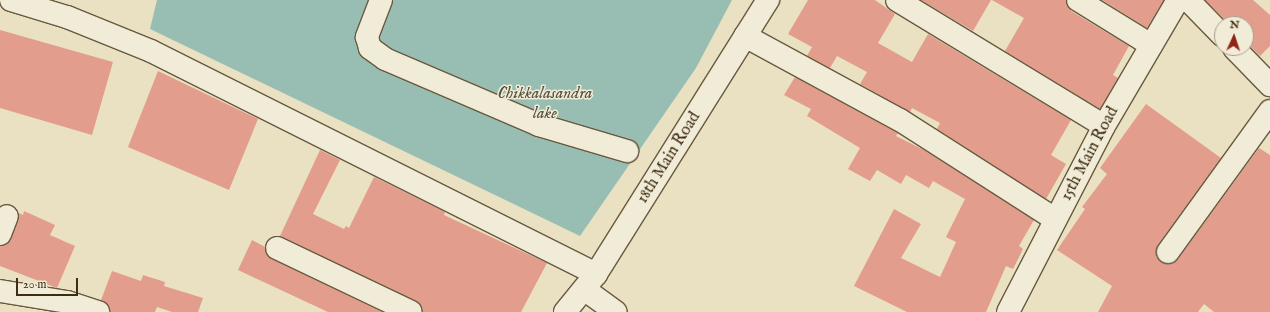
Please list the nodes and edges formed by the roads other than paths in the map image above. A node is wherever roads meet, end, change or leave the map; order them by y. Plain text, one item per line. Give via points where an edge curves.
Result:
1 (381, 0) edge
2 (768, 0) edge
3 (897, 0) edge
4 (1078, 0) edge
5 (1178, 0) edge
6 (1188, 0) edge
7 (18, 1) edge
8 (1214, 27) edge
9 (746, 36) junction
10 (1151, 45) junction
11 (1242, 56) edge
12 (1270, 85) edge
13 (1270, 111) edge
14 (1104, 126) junction
15 (627, 151) dead end
16 (1055, 219) junction
17 (277, 248) dead end
18 (1168, 252) dead end
19 (590, 281) junction
20 (0, 291) edge
21 (66, 307) edge
22 (98, 312) edge
23 (411, 312) edge
24 (565, 312) edge
25 (616, 312) edge
26 (1008, 312) edge

1 - 15 street via 367,37 370,48 385,59 539,125
2 - 9 street, 18th Main Road
3 - 14 street
4 - 10 street
5 - 10 street, 15th Main Road
6 - 8 street
7 - 19 street via 67,17 151,51
9 - 16 street via 900,120
9 - 19 street, 18th Main Road
10 - 14 street, 15th Main Road
11 - 12 street
13 - 18 street
14 - 16 street, 15th Main Road
16 - 26 street, 15th Main Road
17 - 23 street
19 - 24 street, 18th Main Road
19 - 25 street
20 - 21 street
21 - 22 street

